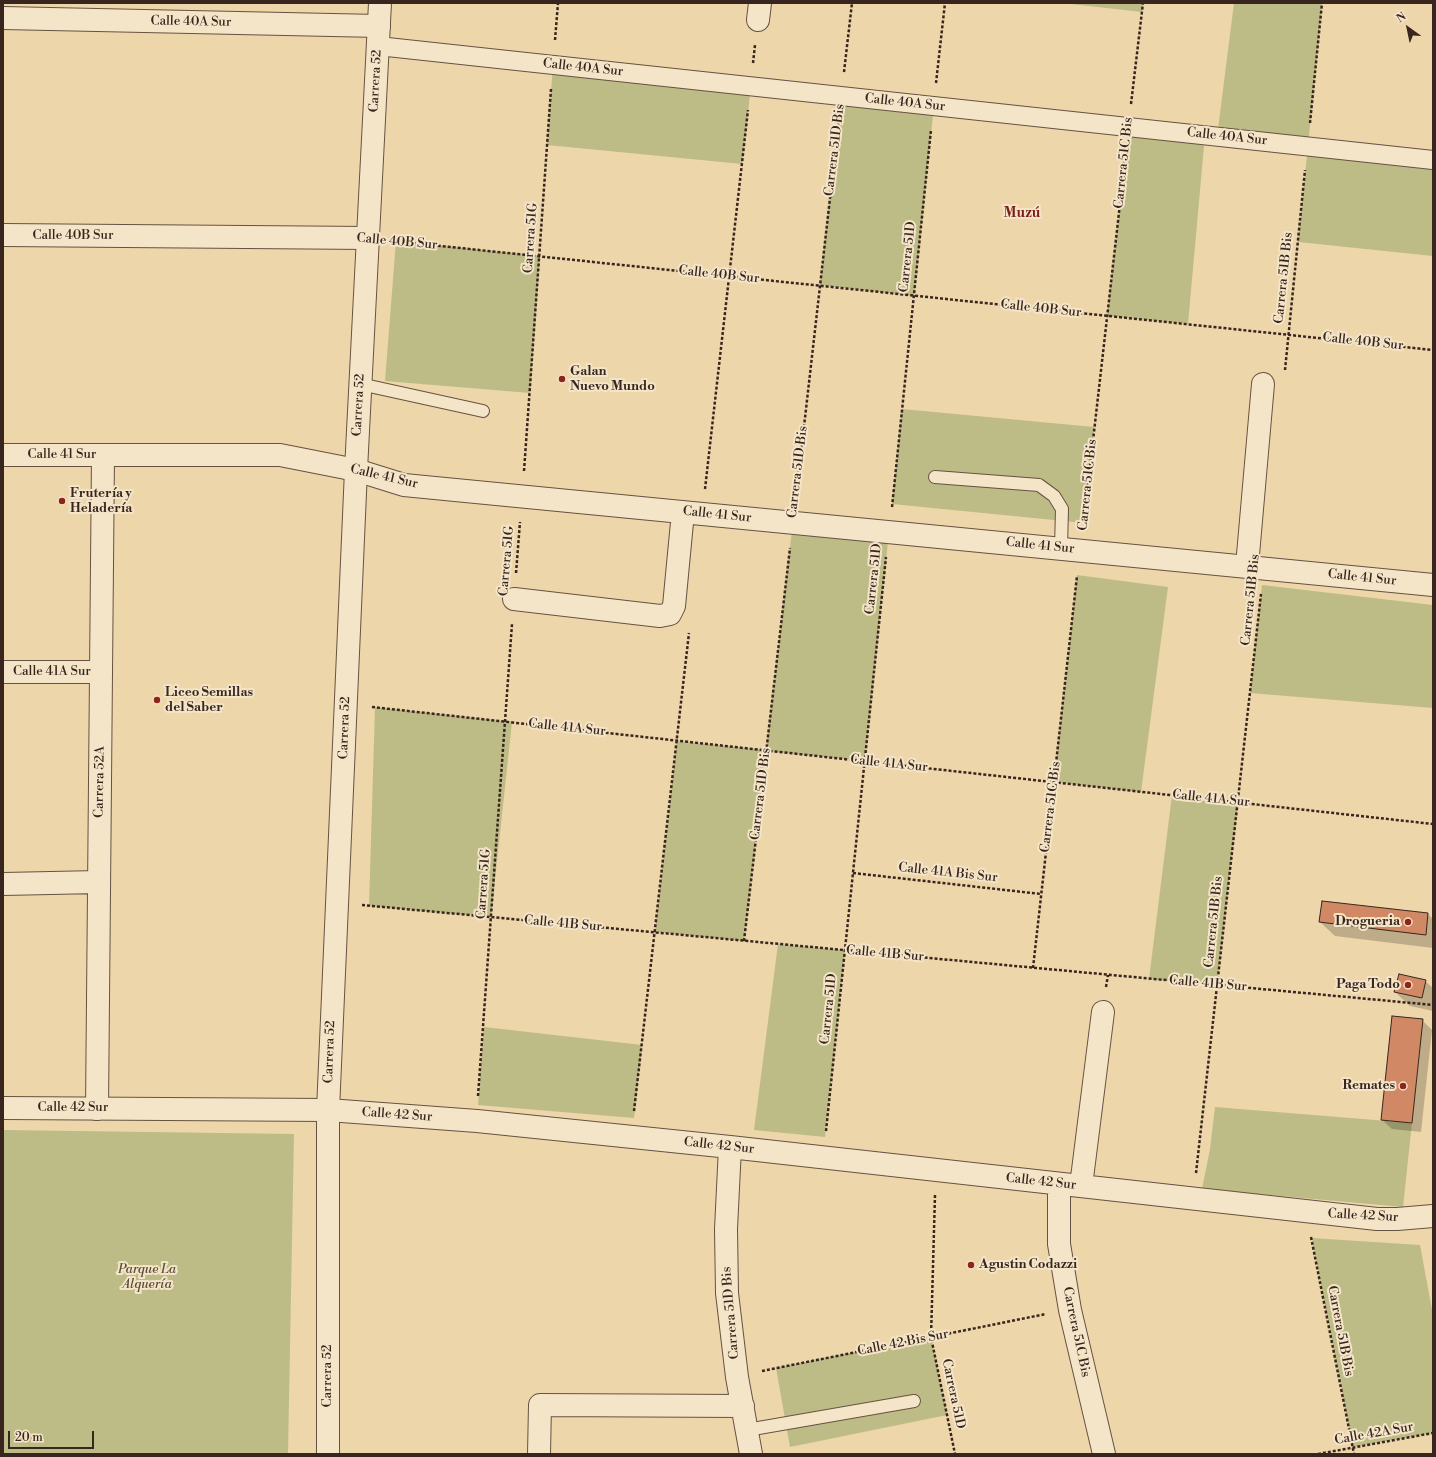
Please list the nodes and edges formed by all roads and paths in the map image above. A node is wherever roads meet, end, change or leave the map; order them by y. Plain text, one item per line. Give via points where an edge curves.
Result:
1 (380, 3) edge
2 (558, 3) edge
3 (852, 3) edge
4 (945, 3) edge
5 (1143, 3) edge
6 (1322, 3) edge
7 (3, 18) edge
8 (378, 36) junction
9 (553, 65) junction
10 (841, 96) junction
11 (934, 106) junction
12 (1129, 127) junction
13 (1308, 146) junction
14 (1433, 160) edge
15 (3, 235) edge
16 (368, 238) junction
17 (540, 256) junction
18 (820, 285) junction
19 (914, 296) junction
20 (1107, 316) junction
21 (1288, 334) junction
22 (1433, 350) edge
23 (1284, 371) dead end
24 (360, 384) junction
25 (1263, 384) dead end
26 (482, 411) dead end
27 (3, 455) edge
28 (103, 455) junction
29 (356, 470) junction
30 (935, 477) dead end
31 (522, 496) junction
32 (683, 512) junction
33 (793, 522) junction
34 (889, 532) junction
35 (1071, 549) junction
36 (1256, 567) junction
37 (1433, 584) edge
38 (514, 598) junction
39 (3, 672) edge
40 (101, 672) junction
41 (346, 704) junction
42 (506, 722) junction
43 (766, 750) junction
44 (865, 761) junction
45 (1054, 782) junction
46 (1238, 802) junction
47 (1433, 824) edge
48 (853, 873) junction
49 (99, 882) junction
50 (3, 884) edge
51 (1041, 894) junction
52 (337, 903) junction
53 (492, 917) junction
54 (744, 941) junction
55 (845, 950) junction
56 (1033, 968) junction
57 (1217, 985) junction
58 (1433, 1006) edge
59 (1103, 1012) dead end
60 (3, 1108) edge
61 (97, 1109) junction
62 (328, 1110) junction
63 (477, 1121) junction
64 (730, 1147) junction
65 (824, 1158) junction
66 (935, 1170) junction
67 (1059, 1184) junction
68 (1081, 1186) junction
69 (1193, 1199) junction
70 (1307, 1212) junction
71 (1433, 1216) edge
72 (1070, 1310) junction
73 (931, 1337) junction
74 (737, 1376) junction
75 (914, 1401) dead end
76 (743, 1406) junction
77 (747, 1430) junction
78 (1433, 1433) edge
79 (1353, 1448) junction
80 (328, 1454) edge
81 (539, 1454) edge
82 (751, 1454) edge
83 (955, 1454) edge
84 (1104, 1454) edge
85 (1318, 1454) edge
86 (1354, 1454) edge

1 - 8 street, Carrera 52
2 - 9 path, Carrera 51G
3 - 10 path, Carrera 51D Bis
4 - 11 path, Carrera 51D
5 - 12 path, Carrera 51C Bis
6 - 13 path, Carrera 51B Bis
7 - 8 street, Calle 40A Sur
8 - 9 street, Calle 40A Sur
8 - 16 street, Carrera 52
9 - 10 street, Calle 40A Sur
9 - 17 path, Carrera 51G
10 - 11 street, Calle 40A Sur
10 - 18 path, Carrera 51D Bis
11 - 12 street, Calle 40A Sur
11 - 19 path, Carrera 51D
12 - 13 street, Calle 40A Sur
12 - 20 path, Carrera 51C Bis
13 - 14 street, Calle 40A Sur
13 - 21 path, Carrera 51B Bis
15 - 16 street, Calle 40B Sur
16 - 17 path, Calle 40B Sur
16 - 24 street, Carrera 52
17 - 18 path, Calle 40B Sur
17 - 31 path, Carrera 51G
18 - 19 path, Calle 40B Sur
18 - 33 path, Carrera 51D Bis
19 - 20 path, Calle 40B Sur
19 - 34 path, Carrera 51D
20 - 21 path, Calle 40B Sur
20 - 35 path, Carrera 51C Bis
21 - 22 path, Calle 40B Sur
21 - 23 path, Carrera 51B Bis
24 - 26 lane
24 - 29 street, Carrera 52
25 - 36 street
27 - 28 street, Calle 41 Sur
28 - 29 street, Calle 41 Sur via 280,455
28 - 40 street, Carrera 52A
29 - 31 street, Calle 41 Sur via 404,485
29 - 41 street, Carrera 52
30 - 35 lane via 1039,485 1054,496 1062,509
31 - 32 street, Calle 41 Sur
31 - 38 path, Carrera 51G
32 - 33 street, Calle 41 Sur
32 - 38 street via 674,606 670,614 660,616
33 - 34 street, Calle 41 Sur
33 - 43 path, Carrera 51D Bis
34 - 35 street, Calle 41 Sur
34 - 44 path, Carrera 51D
35 - 36 street, Calle 41 Sur
35 - 45 path, Carrera 51C Bis
36 - 37 street, Calle 41 Sur
36 - 46 path, Carrera 51B Bis
38 - 42 path, Carrera 51G
39 - 40 street, Calle 41A Sur
40 - 49 street, Carrera 52A
41 - 42 path, Calle 41A Sur
41 - 52 street, Carrera 52
42 - 43 path, Calle 41A Sur
42 - 53 path, Carrera 51G
43 - 44 path, Calle 41A Sur
43 - 54 path, Carrera 51D Bis
44 - 45 path, Calle 41A Sur
44 - 48 path, Carrera 51D
45 - 46 path, Calle 41A Sur
45 - 51 path, Carrera 51C Bis
46 - 47 path, Calle 41A Sur
46 - 57 path, Carrera 51B Bis
48 - 51 path, Calle 41A Bis Sur
48 - 55 path, Carrera 51D
49 - 50 street
49 - 61 street, Carrera 52A
51 - 56 path, Carrera 51C Bis
52 - 53 path, Calle 41B Sur
52 - 62 street, Carrera 52
53 - 54 path, Calle 41B Sur
53 - 63 path, Carrera 51G
54 - 55 path, Calle 41B Sur
55 - 56 path, Calle 41B Sur
55 - 65 path, Carrera 51D
56 - 57 path, Calle 41B Sur
57 - 58 path, Calle 41B Sur
57 - 69 path, Carrera 51B Bis
59 - 68 street
60 - 61 street, Calle 42 Sur
61 - 62 street, Calle 42 Sur
62 - 63 street, Calle 42 Sur
62 - 80 street, Carrera 52
63 - 64 street, Calle 42 Sur
64 - 65 street, Calle 42 Sur
64 - 74 street, Carrera 51D Bis via 726,1229 727,1293
65 - 66 street, Calle 42 Sur
66 - 67 street, Calle 42 Sur
66 - 73 path, Carrera 51D
67 - 68 street, Calle 42 Sur
67 - 72 street, Carrera 51C Bis via 1059,1244
68 - 69 street, Calle 42 Sur
69 - 70 street, Calle 42 Sur
70 - 71 street, Calle 42 Sur via 1377,1219
70 - 79 path, Carrera 51B Bis
72 - 73 path, Calle 42 Bis Sur
72 - 84 street, Carrera 51C Bis
73 - 74 path, Calle 42 Bis Sur
73 - 83 path, Carrera 51D
74 - 76 street, Carrera 51D Bis
75 - 77 lane
76 - 77 street, Carrera 51D Bis
76 - 81 street via 540,1404
77 - 82 street, Carrera 51D Bis
78 - 79 path, Calle 42A Sur
79 - 85 path, Calle 42A Sur
79 - 86 path, Carrera 51B Bis

